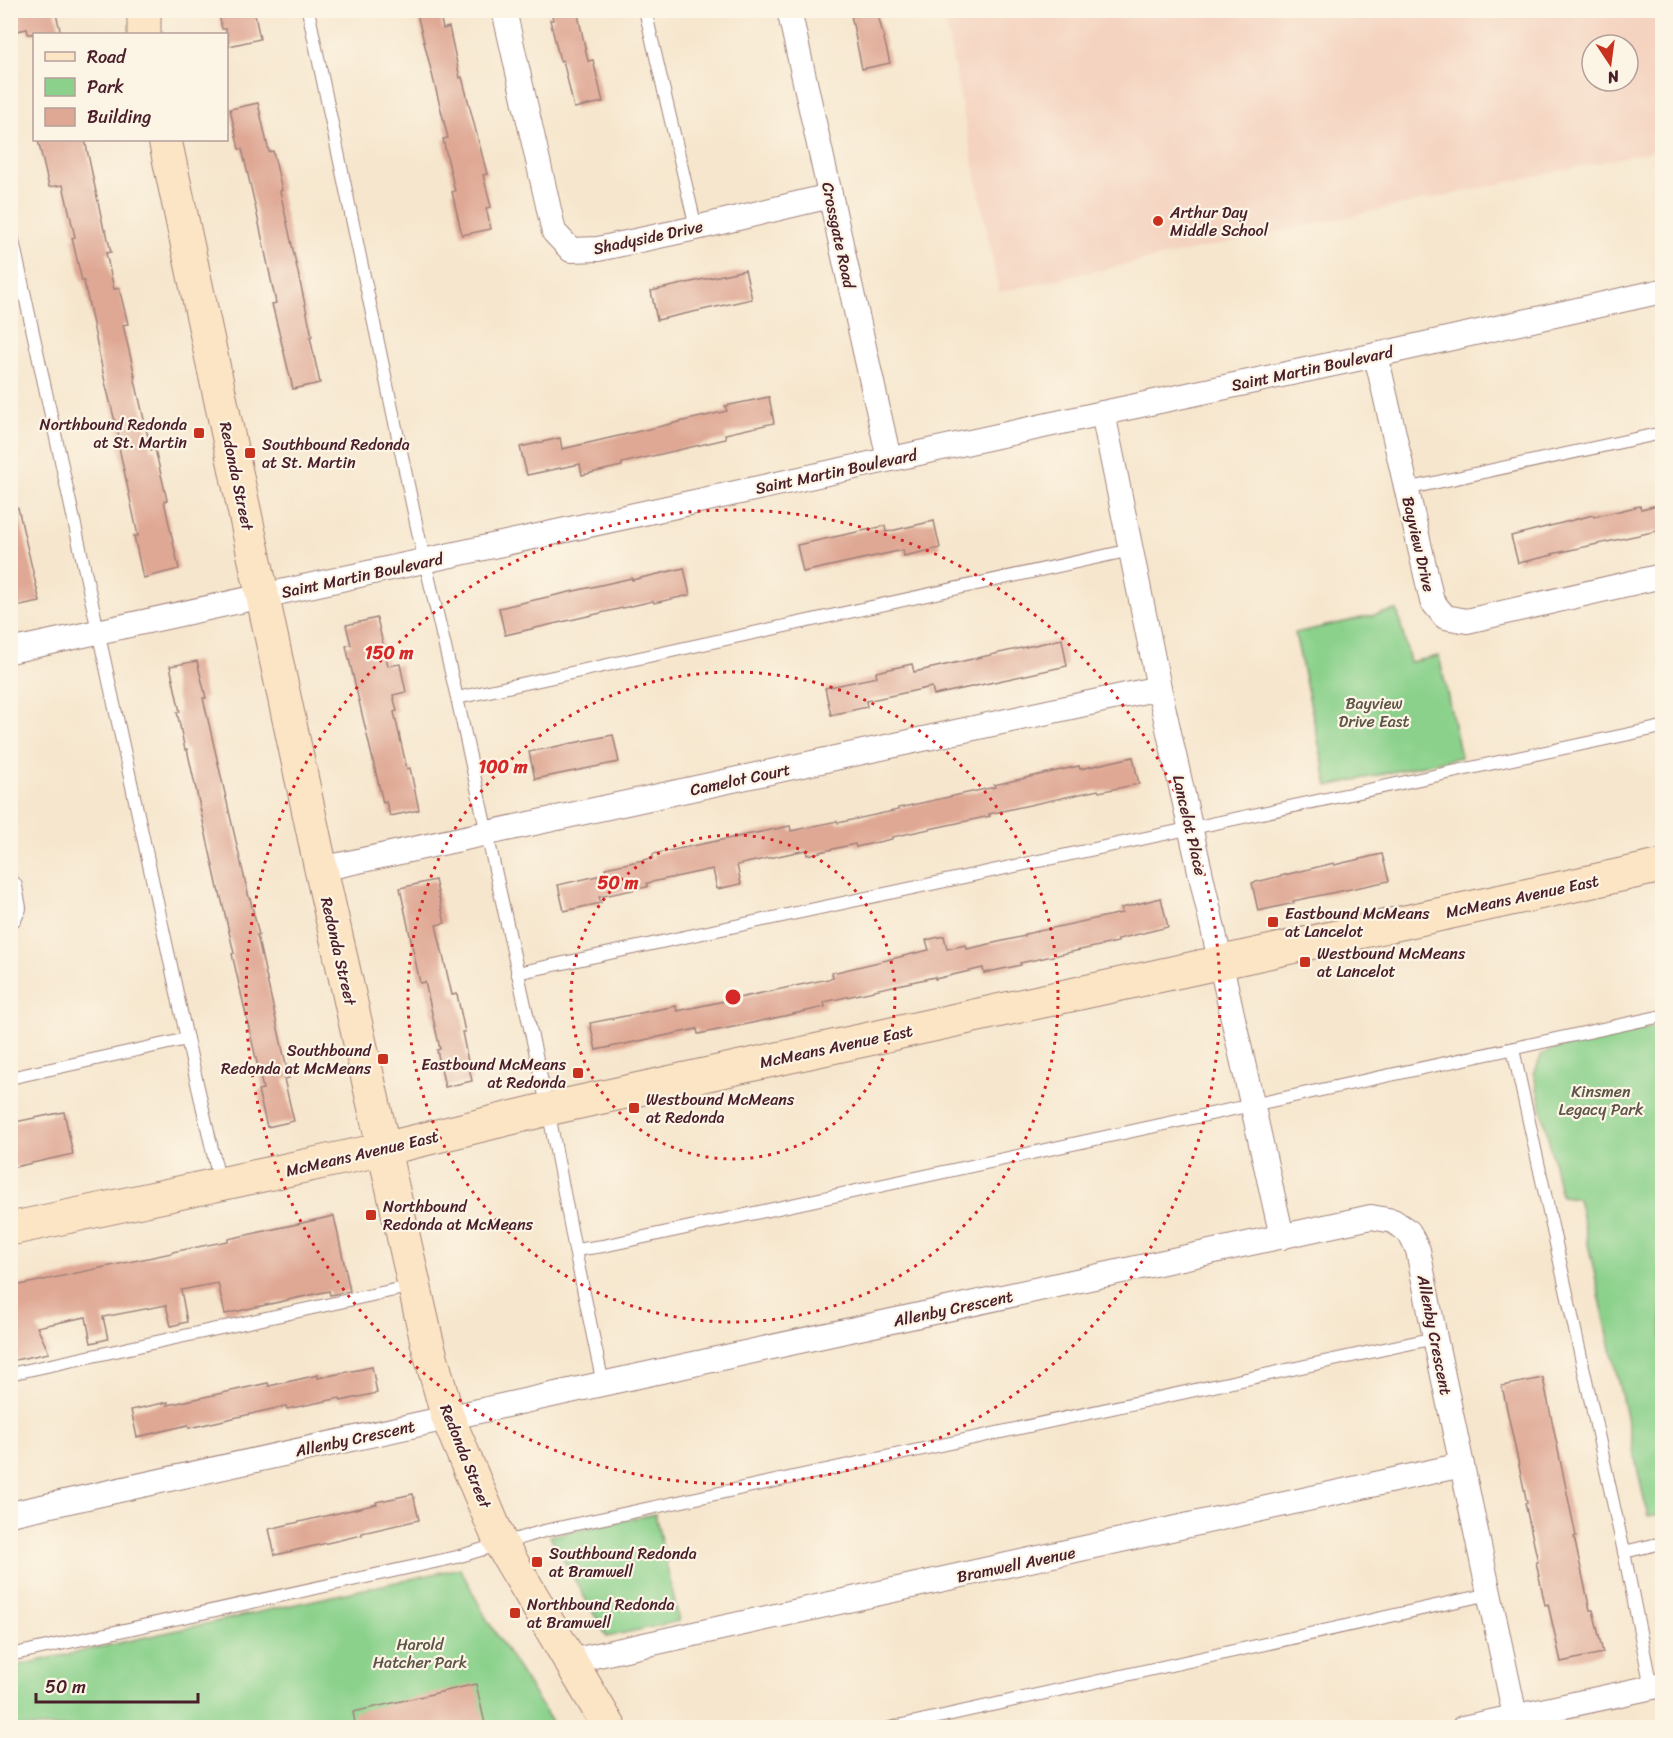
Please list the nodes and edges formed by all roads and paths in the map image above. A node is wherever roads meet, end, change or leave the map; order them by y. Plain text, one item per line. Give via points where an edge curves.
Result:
1 (144, 10) edge
2 (308, 10) edge
3 (504, 10) edge
4 (645, 10) edge
5 (789, 10) edge
6 (144, 33) edge
7 (165, 141) edge
8 (830, 196) junction
9 (10, 227) edge
10 (696, 228) junction
11 (1662, 291) edge
12 (1376, 355) junction
13 (1103, 412) junction
14 (1662, 433) edge
15 (889, 459) junction
16 (1406, 489) junction
17 (1131, 550) junction
18 (425, 561) junction
19 (1662, 576) edge
20 (263, 596) junction
21 (99, 631) junction
22 (10, 651) edge
23 (1159, 688) junction
24 (457, 698) junction
25 (1662, 727) edge
26 (1190, 830) junction
27 (486, 834) junction
28 (1662, 866) edge
29 (321, 869) junction
30 (10, 886) edge
31 (10, 916) edge
32 (1221, 962) junction
33 (517, 973) junction
34 (1662, 1016) edge
35 (187, 1039) junction
36 (1513, 1049) junction
37 (10, 1078) edge
38 (1253, 1104) junction
39 (548, 1108) junction
40 (384, 1149) junction
41 (220, 1185) junction
42 (10, 1229) edge
43 (1282, 1237) junction
44 (575, 1250) junction
45 (414, 1286) junction
46 (1435, 1338) junction
47 (10, 1374) edge
48 (603, 1384) junction
49 (448, 1418) junction
50 (1462, 1465) junction
51 (10, 1514) edge
52 (1662, 1543) edge
53 (501, 1544) junction
54 (1624, 1552) junction
55 (1489, 1594) junction
56 (10, 1655) edge
57 (571, 1661) junction
58 (1657, 1686) edge
59 (1515, 1716) junction
60 (604, 1724) edge
61 (889, 1728) edge
62 (1463, 1728) edge

1 - 6 street
2 - 18 lane
3 - 10 street, Shadyside Drive via 554,232 571,250 584,250
4 - 10 lane
5 - 8 street, Crossgate Road
7 - 20 street, Redonda Street
8 - 10 street, Shadyside Drive
8 - 15 street, Crossgate Road
9 - 21 lane
11 - 12 street, Saint Martin Boulevard
12 - 13 street, Saint Martin Boulevard
12 - 16 street, Bayview Drive
13 - 15 street, Saint Martin Boulevard
13 - 17 street, Lancelot Place
14 - 16 lane
15 - 18 street, Saint Martin Boulevard
16 - 19 street, Bayview Drive via 1432,600 1445,617 1467,621
17 - 23 street, Lancelot Place
17 - 24 lane
18 - 20 street, Saint Martin Boulevard
18 - 24 lane
20 - 21 street, Saint Martin Boulevard
20 - 29 street, Redonda Street
21 - 22 street, Saint Martin Boulevard
21 - 35 lane
23 - 26 street, Lancelot Place
23 - 27 street, Camelot Court
24 - 27 lane
25 - 26 lane
26 - 32 street, Lancelot Place
26 - 33 lane
27 - 29 street, Camelot Court
27 - 33 lane
28 - 32 street, McMeans Avenue East
29 - 40 street, Redonda Street
30 - 31 street via 14,908
32 - 38 street, Lancelot Place
32 - 39 street, McMeans Avenue East
33 - 39 lane
34 - 36 lane
35 - 37 lane
35 - 41 lane
36 - 38 lane
36 - 54 lane
38 - 43 street, Lancelot Place
38 - 44 lane
39 - 40 street, McMeans Avenue East
39 - 44 lane
40 - 41 street, McMeans Avenue East
40 - 45 street, Redonda Street
41 - 42 street, McMeans Avenue East
43 - 46 street, Allenby Crescent via 1371,1217 1393,1221 1409,1232 1418,1250
43 - 48 street, Allenby Crescent
44 - 48 lane
45 - 47 lane
45 - 49 street, Redonda Street
46 - 50 street, Allenby Crescent
46 - 53 lane via 544,1531
48 - 49 street, Allenby Crescent
49 - 51 street, Allenby Crescent
49 - 53 street, Redonda Street
50 - 55 street, Allenby Crescent
50 - 57 street, Bramwell Avenue
52 - 54 lane
53 - 56 lane via 458,1557
53 - 57 street, Redonda Street
54 - 58 lane
55 - 59 street, Allenby Crescent
55 - 61 lane
57 - 60 street, Redonda Street
58 - 59 street
59 - 62 street

